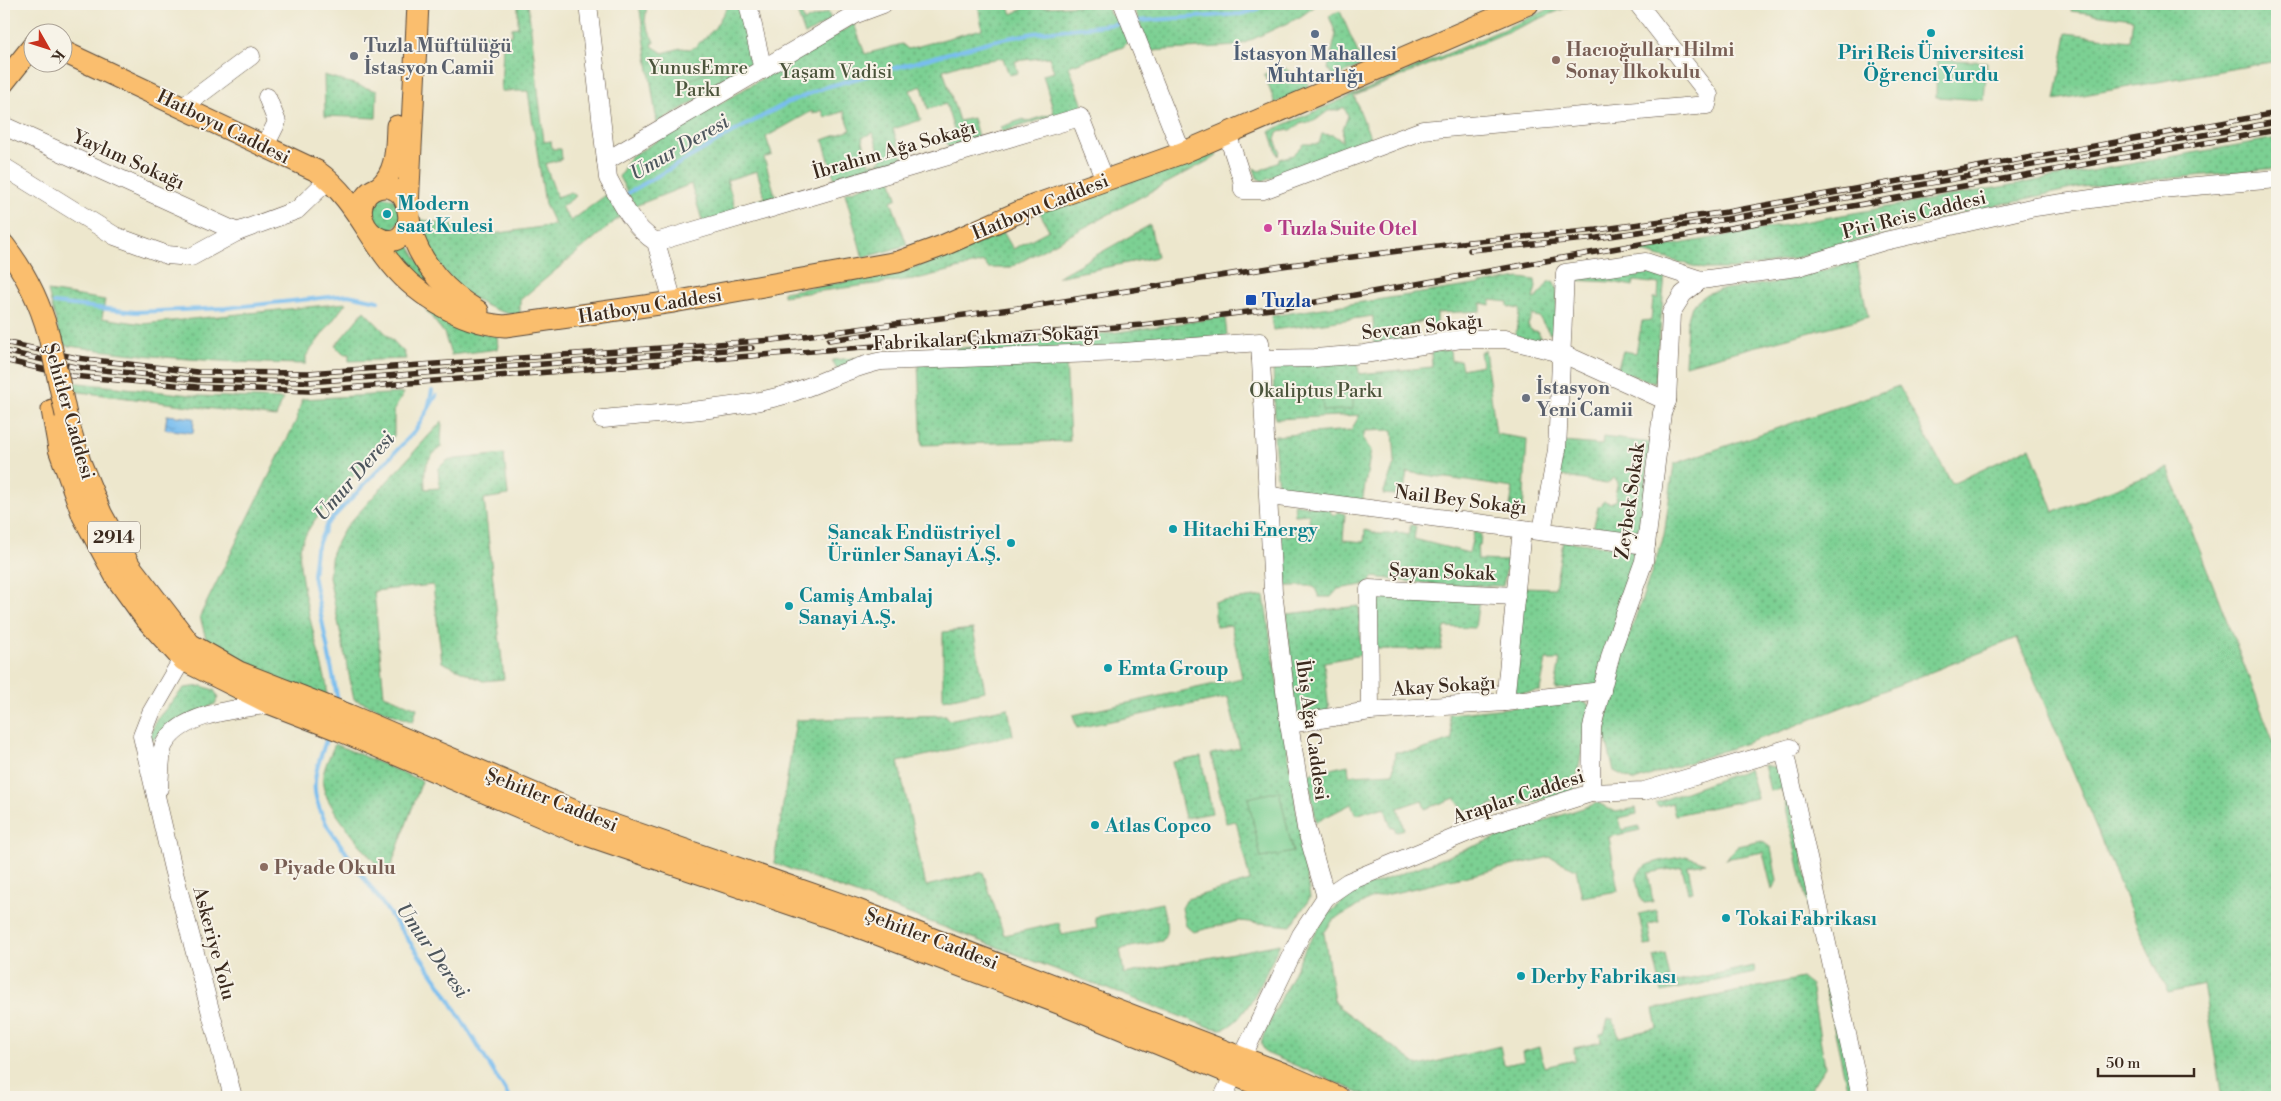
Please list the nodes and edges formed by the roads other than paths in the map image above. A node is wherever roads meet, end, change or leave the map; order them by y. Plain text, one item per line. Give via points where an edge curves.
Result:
1 (403, 4) edge
2 (418, 4) edge
3 (588, 4) edge
4 (748, 4) edge
5 (883, 4) edge
6 (1528, 4) edge
7 (1638, 4) edge
8 (1127, 15) edge
9 (72, 56) edge
10 (251, 56) dead end
11 (22, 60) edge
12 (763, 70) junction
13 (4, 82) edge
14 (267, 97) dead end
15 (183, 107) junction
16 (4, 126) edge
17 (1228, 133) junction
18 (265, 146) junction
19 (1182, 153) junction
20 (606, 162) junction
21 (4, 167) edge
22 (310, 168) junction
23 (2277, 179) edge
24 (328, 180) junction
25 (1105, 180) junction
26 (377, 188) junction
27 (408, 213) junction
28 (367, 227) junction
29 (237, 232) junction
30 (656, 242) junction
31 (4, 245) edge
32 (4, 268) edge
33 (1701, 280) junction
34 (673, 302) junction
35 (528, 324) junction
36 (42, 334) junction
37 (1260, 350) junction
38 (1561, 353) junction
39 (1667, 401) junction
40 (602, 419) dead end
41 (1270, 496) junction
42 (1522, 529) junction
43 (1542, 531) junction
44 (1646, 545) junction
45 (1516, 596) junction
46 (187, 652) junction
47 (1602, 691) junction
48 (1506, 702) junction
49 (271, 704) junction
50 (1370, 712) junction
51 (1289, 724) junction
52 (1591, 793) junction
53 (158, 798) junction
54 (1326, 897) junction
55 (1237, 1067) junction
56 (233, 1097) edge
57 (1223, 1097) edge
58 (1288, 1097) edge
59 (1338, 1097) edge
60 (1861, 1097) edge

1 - 26 main road via 395,155 389,176
2 - 27 main road
3 - 20 street
4 - 12 street
5 - 12 street via 856,14
6 - 17 main road, Hatboyu Caddesi
7 - 17 street via 1709,95 1707,104 1423,130 1263,190 1243,190
8 - 19 street
9 - 15 main road, Hatboyu Caddesi
10 - 15 street
11 - 13 main road
12 - 20 street
14 - 18 street via 278,122
15 - 18 main road, Hatboyu Caddesi
16 - 29 street, Yaylım Sokağı
17 - 19 main road, Hatboyu Caddesi
18 - 22 main road, Hatboyu Caddesi
19 - 25 main road, Hatboyu Caddesi
20 - 30 street via 608,178 619,198 643,234
21 - 29 street via 115,236 167,255 191,257
22 - 24 main road, Hatboyu Caddesi
22 - 26 main road via 358,189
23 - 33 street, Piri Reis Caddesi via 2162,189 2035,206 1885,241 1798,267
24 - 28 main road, Hatboyu Caddesi via 348,200
24 - 29 street via 297,210
25 - 30 street, İbrahim Ağa Sokağı via 1080,117
25 - 34 main road, Hatboyu Caddesi via 1035,205 898,262
26 - 27 main road, Hatboyu Caddesi via 386,186 396,190 403,197
26 - 28 main road, Hatboyu Caddesi via 365,198 362,206
27 - 28 main road, Hatboyu Caddesi via 406,229 392,241 379,240
27 - 35 main road, Hatboyu Caddesi via 415,242 423,258 454,294 491,317
28 - 35 main road, Hatboyu Caddesi via 399,272 444,306 490,325
30 - 34 street
31 - 36 main road, Şehitler Caddesi / 2914 via 18,264 43,312
32 - 36 main road, Şehitler Caddesi / 2914
33 - 38 street, Piri Reis Caddesi via 1646,262 1566,273
33 - 39 street, Zeybek Sokak via 1683,294 1671,313
34 - 35 main road, Hatboyu Caddesi
36 - 46 main road, Şehitler Caddesi / 2914, bridge via 59,412 101,513 130,566
37 - 38 street, Sevcan Sokağı via 1315,358 1461,339 1505,339
37 - 40 street, Fabrikalar Çıkmazı Sokağı via 882,361 855,367 777,397
37 - 41 street, İbiş Ağa Caddesi
38 - 39 street, Sevcan Sokağı
38 - 43 street via 1557,450
39 - 44 street, Zeybek Sokak via 1662,413
41 - 42 street, Nail Bey Sokağı
41 - 51 street, İbiş Ağa Caddesi via 1274,591
42 - 43 street, Nail Bey Sokağı
42 - 45 street
43 - 44 street, Nail Bey Sokağı
44 - 47 street, Zeybek Sokak via 1644,561 1612,650
45 - 48 street
45 - 50 street, Şayan Sokak via 1369,589
46 - 49 main road, Şehitler Caddesi
46 - 53 street, Askeriye Yolu via 151,713 142,736
46 - 55 main road, Şehitler Caddesi via 349,715 582,814 856,909
47 - 48 street, Akay Sokağı
47 - 52 street, Zeybek Sokak via 1592,727
48 - 50 street, Akay Sokağı
49 - 53 street via 207,715 179,728 164,744
49 - 55 main road, Şehitler Caddesi via 575,831 870,932
50 - 51 street, Akay Sokağı
51 - 54 street, İbiş Ağa Caddesi via 1306,828
52 - 54 street, Araplar Caddesi via 1471,831 1348,882
52 - 60 street, Araplar Caddesi via 1644,791 1787,749
53 - 56 street, Askeriye Yolu via 173,869
54 - 55 street via 1301,935
55 - 57 street
55 - 58 main road, Şehitler Caddesi
55 - 59 main road, Şehitler Caddesi

